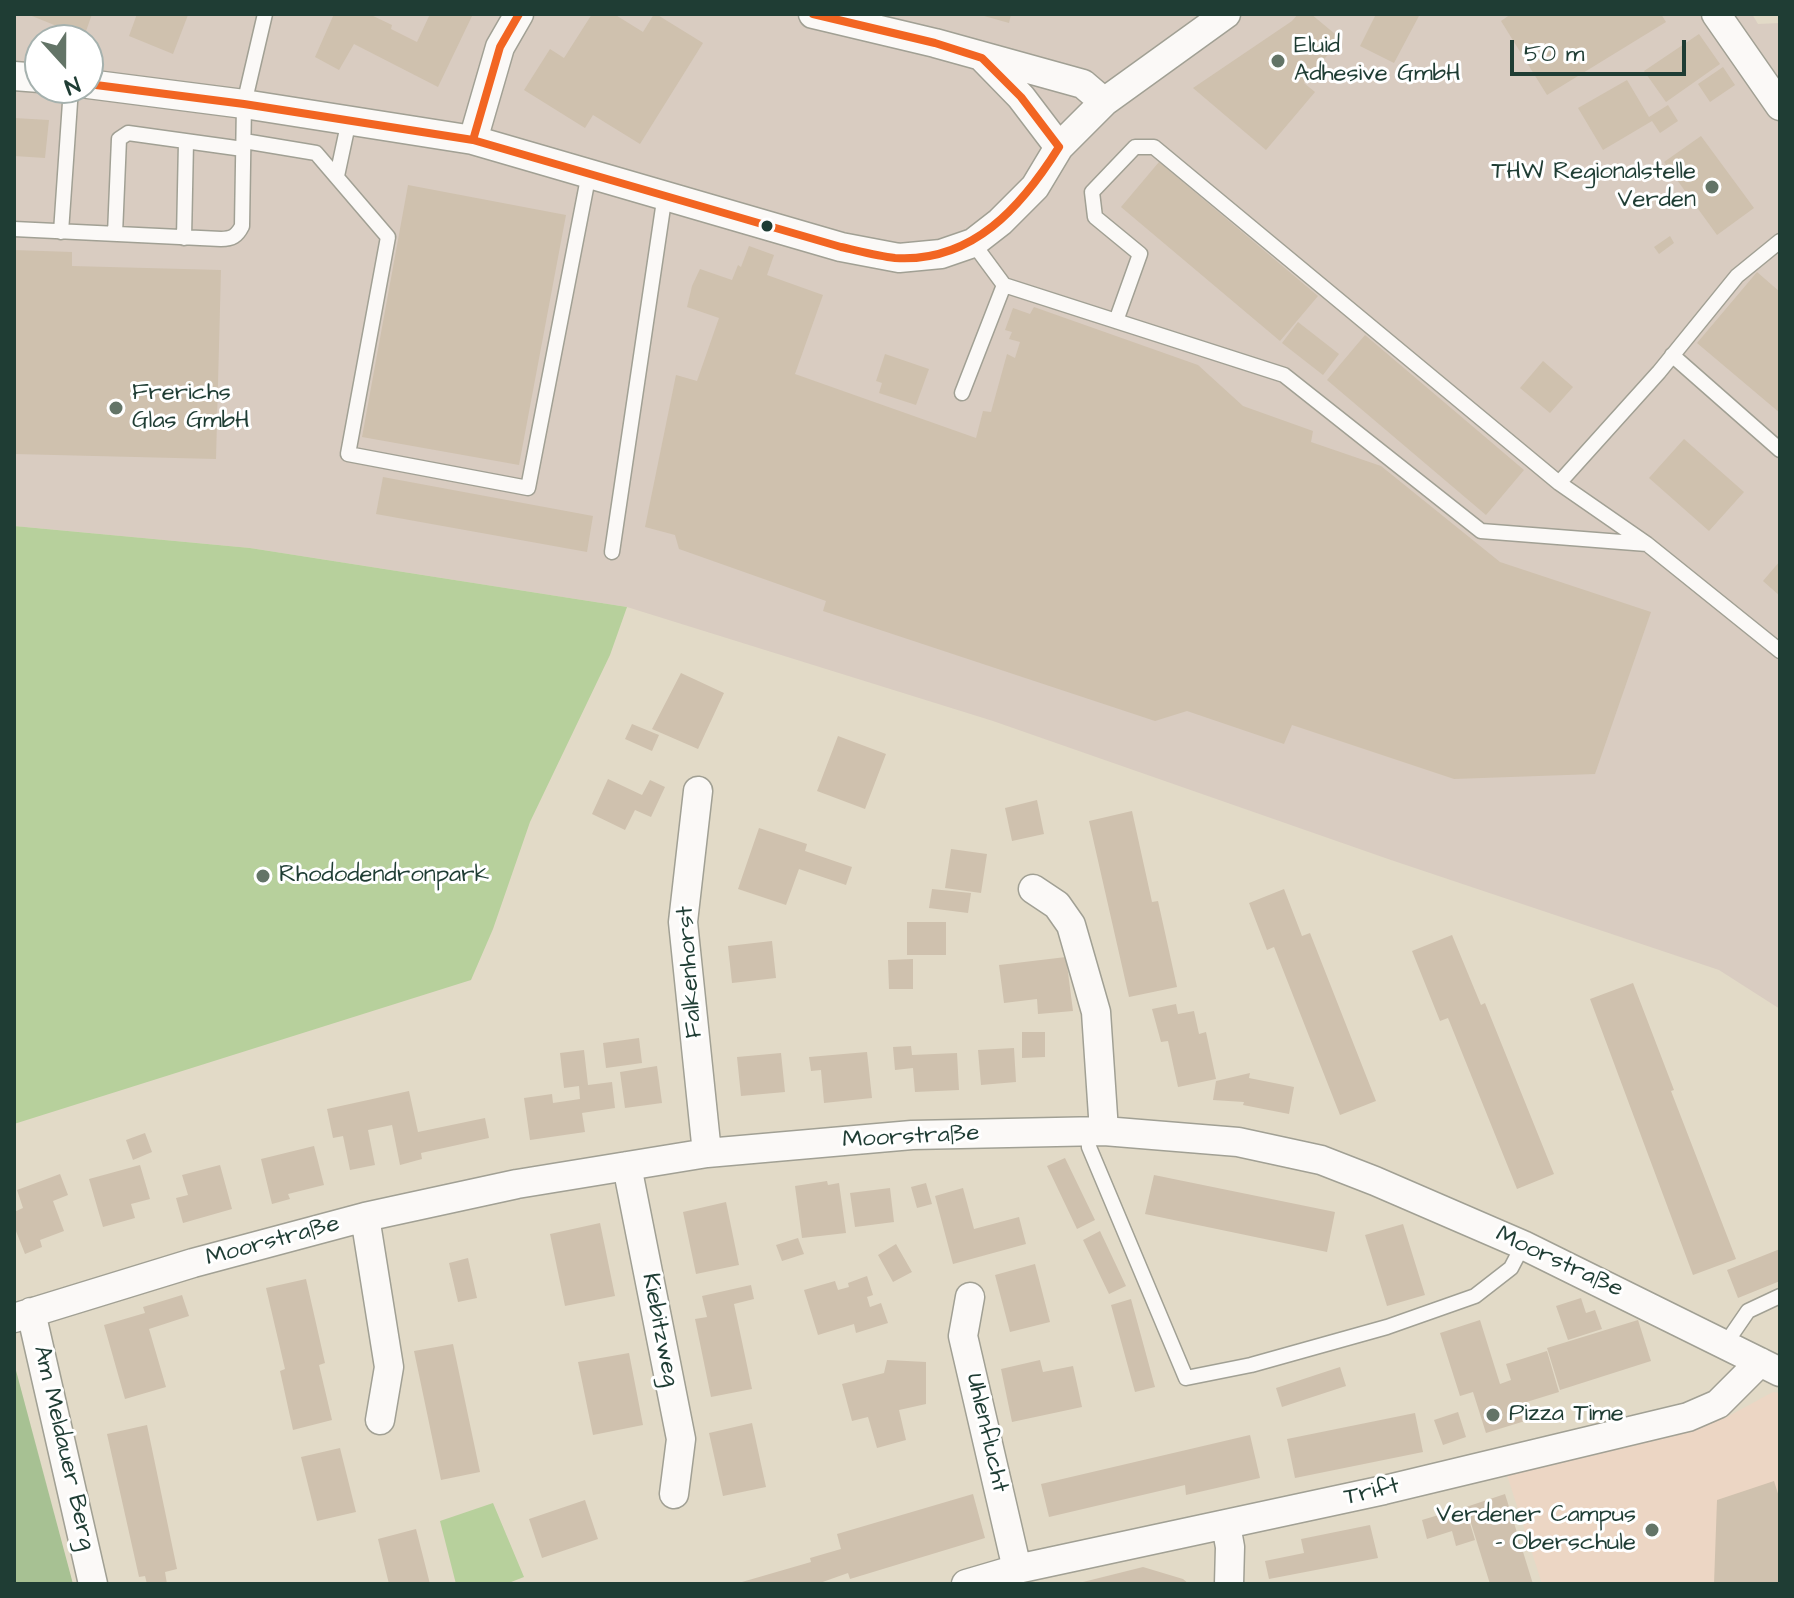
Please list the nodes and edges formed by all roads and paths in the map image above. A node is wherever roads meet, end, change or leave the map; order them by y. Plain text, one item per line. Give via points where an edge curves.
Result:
1 (265, 14) edge
2 (519, 14) edge
3 (813, 14) edge
4 (1226, 14) edge
5 (1716, 14) edge
6 (982, 58) junction
7 (104, 86) edge
8 (1104, 102) junction
9 (70, 104) edge
10 (244, 104) junction
11 (1780, 106) edge
12 (349, 120) junction
13 (473, 140) junction
14 (186, 142) junction
15 (244, 145) junction
16 (1059, 147) junction
17 (589, 173) junction
18 (337, 176) junction
19 (665, 194) junction
20 (14, 229) edge
21 (61, 232) junction
22 (115, 234) junction
23 (184, 238) junction
24 (1780, 241) edge
25 (973, 243) junction
26 (1004, 285) junction
27 (1116, 321) junction
28 (1672, 355) junction
29 (962, 393) dead end
30 (1780, 450) edge
31 (1559, 483) junction
32 (1647, 544) junction
33 (612, 552) dead end
34 (1780, 651) edge
35 (698, 791) dead end
36 (1033, 889) dead end
37 (1096, 1131) junction
38 (707, 1153) junction
39 (627, 1166) junction
40 (365, 1217) junction
41 (1523, 1245) junction
42 (1780, 1296) edge
43 (970, 1297) dead end
44 (22, 1315) edge
45 (1726, 1343) junction
46 (1770, 1367) edge
47 (380, 1420) dead end
48 (674, 1494) dead end
49 (1226, 1525) junction
50 (1017, 1569) junction
51 (93, 1584) edge
52 (966, 1584) edge
53 (1229, 1584) edge

1 - 10 lane
2 - 13 street via 500,47
3 - 6 street
4 - 8 street
5 - 11 street
6 - 8 street via 1083,84
6 - 16 street
7 - 10 street
8 - 16 street
9 - 21 lane
10 - 12 street
10 - 15 lane
12 - 13 street
12 - 18 lane
13 - 17 street
14 - 15 lane
14 - 22 lane via 128,133 119,139
14 - 23 lane
15 - 18 lane via 316,153
15 - 23 lane via 242,226 237,234 230,239
16 - 25 street via 1035,187
17 - 18 lane via 528,488 348,454 388,237
17 - 19 street
19 - 25 street via 841,247 899,258 941,254
19 - 33 lane
20 - 21 lane
21 - 22 lane
22 - 23 lane
24 - 28 lane via 1737,276
25 - 26 lane
26 - 27 lane
26 - 29 lane
27 - 31 lane via 1140,254 1095,217 1092,192 1135,147 1154,147
27 - 32 lane via 1284,375 1481,531
28 - 30 lane
28 - 31 lane
31 - 32 lane
32 - 34 lane
35 - 38 street, Falkenhorst via 683,922
36 - 37 street via 1057,905 1071,925 1096,1012
37 - 38 street, Moorstraße via 912,1135
37 - 41 street, Moorstraße via 1238,1142 1321,1160
37 - 41 lane via 1089,1147 1186,1378 1387,1327 1475,1296 1511,1268
38 - 39 street, Moorstraße
39 - 40 street, Moorstraße
39 - 48 street, Kiebitzweg via 681,1439
40 - 44 street, Moorstraße
40 - 47 street via 389,1367
41 - 45 street, Moorstraße
42 - 45 lane via 1748,1311
43 - 50 street, Uhlenflucht via 963,1336
44 - 51 street, Am Meldauer Berg
45 - 46 street, Moorstraße
46 - 49 street, Trift via 1718,1404 1688,1417
49 - 50 street, Trift
49 - 53 street
50 - 52 street, Trift

